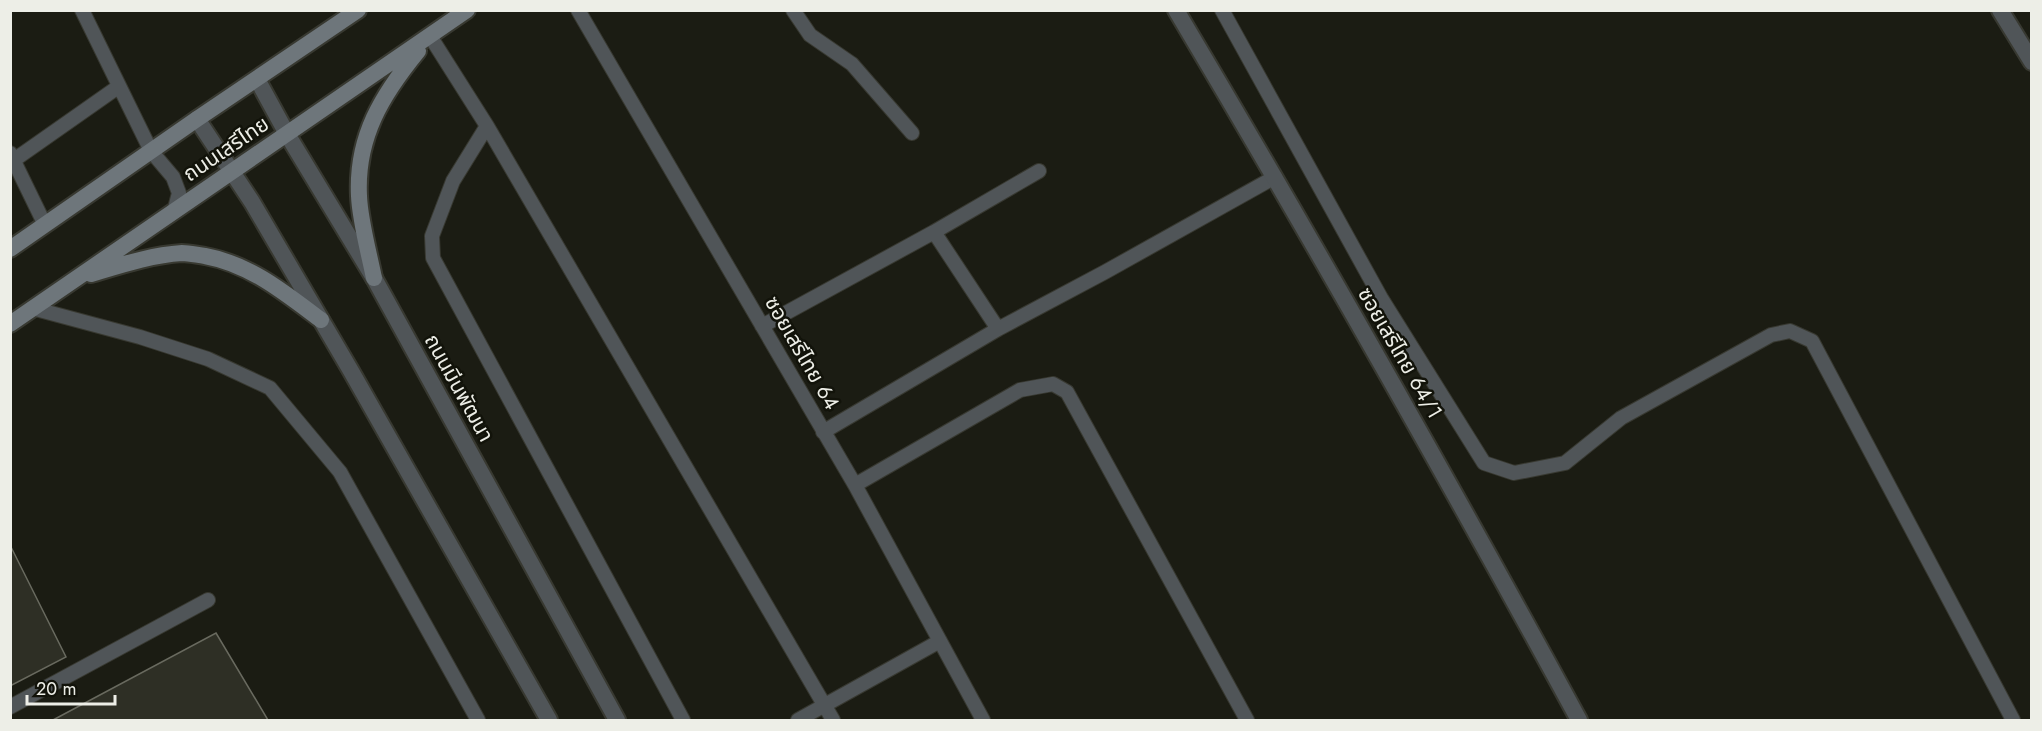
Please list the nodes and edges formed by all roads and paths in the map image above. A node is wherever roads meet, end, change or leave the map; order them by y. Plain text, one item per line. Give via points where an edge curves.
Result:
1 (82, 10) edge
2 (358, 10) edge
3 (467, 10) edge
4 (793, 10) edge
5 (1176, 10) edge
6 (1222, 10) edge
7 (2000, 10) edge
8 (580, 11) edge
9 (430, 36) junction
10 (2031, 62) edge
11 (257, 80) junction
12 (118, 87) junction
13 (197, 119) junction
14 (487, 126) junction
15 (912, 133) dead end
16 (287, 134) junction
17 (152, 150) junction
18 (12, 156) edge
19 (233, 171) junction
20 (1039, 171) dead end
21 (1275, 177) junction
22 (174, 212) junction
23 (45, 225) junction
24 (934, 232) junction
25 (10, 249) edge
26 (76, 278) junction
27 (374, 278) junction
28 (32, 308) junction
29 (321, 320) junction
30 (10, 324) edge
31 (762, 326) junction
32 (998, 329) junction
33 (823, 432) junction
34 (855, 485) junction
35 (208, 600) dead end
36 (940, 641) junction
37 (825, 706) junction
38 (10, 707) edge
39 (478, 720) edge
40 (549, 720) edge
41 (617, 720) edge
42 (683, 720) edge
43 (798, 720) edge
44 (833, 720) edge
45 (983, 720) edge
46 (1247, 720) edge
47 (1580, 720) edge
48 (2013, 720) edge

1 - 12 lane
2 - 11 main road, ถนนเสรีไทย
3 - 9 main road, ถนนเสรีไทย
4 - 15 lane via 810,35 852,64
5 - 21 street, ซอยเสรีไทย 64/1
6 - 48 lane via 1380,298 1484,464 1514,473 1565,464 1621,418 1771,335 1790,331 1812,342
7 - 10 street
8 - 31 lane, ซอยเสรีไทย 64
9 - 14 lane
9 - 16 main road, ถนนเสรีไทย
9 - 27 main road via 395,79 372,119 361,154 359,198
11 - 13 main road, ถนนเสรีไทย
11 - 16 street, ถนนมีนพัฒนา
12 - 17 lane
12 - 18 lane
13 - 17 main road, ถนนเสรีไทย
13 - 19 street
14 - 37 lane
14 - 42 lane via 453,181 432,236 433,258
16 - 19 main road, ถนนเสรีไทย
16 - 27 street, ถนนมีนพัฒนา
17 - 22 lane via 179,193
17 - 23 main road, ถนนเสรีไทย
18 - 23 lane
19 - 22 main road, ถนนเสรีไทย
19 - 29 street
20 - 24 lane
21 - 32 lane
21 - 47 street, ซอยเสรีไทย 64/1
22 - 26 main road, ถนนเสรีไทย
23 - 25 main road, ถนนเสรีไทย
24 - 31 lane
24 - 32 lane
26 - 28 main road, ถนนเสรีไทย
26 - 29 main road via 148,257 184,253 219,259 259,276
27 - 41 street, ถนนมีนพัฒนา
28 - 30 main road, ถนนเสรีไทย
28 - 39 lane via 208,359 270,388 340,472
29 - 40 street
31 - 33 lane, ซอยเสรีไทย 64
32 - 33 lane
33 - 34 lane, ซอยเสรีไทย 64
34 - 36 lane, ซอยเสรีไทย 64
34 - 46 lane via 1020,390 1053,384 1066,392
35 - 38 lane
36 - 37 lane
36 - 45 lane, ซอยเสรีไทย 64
37 - 43 lane
37 - 44 lane

